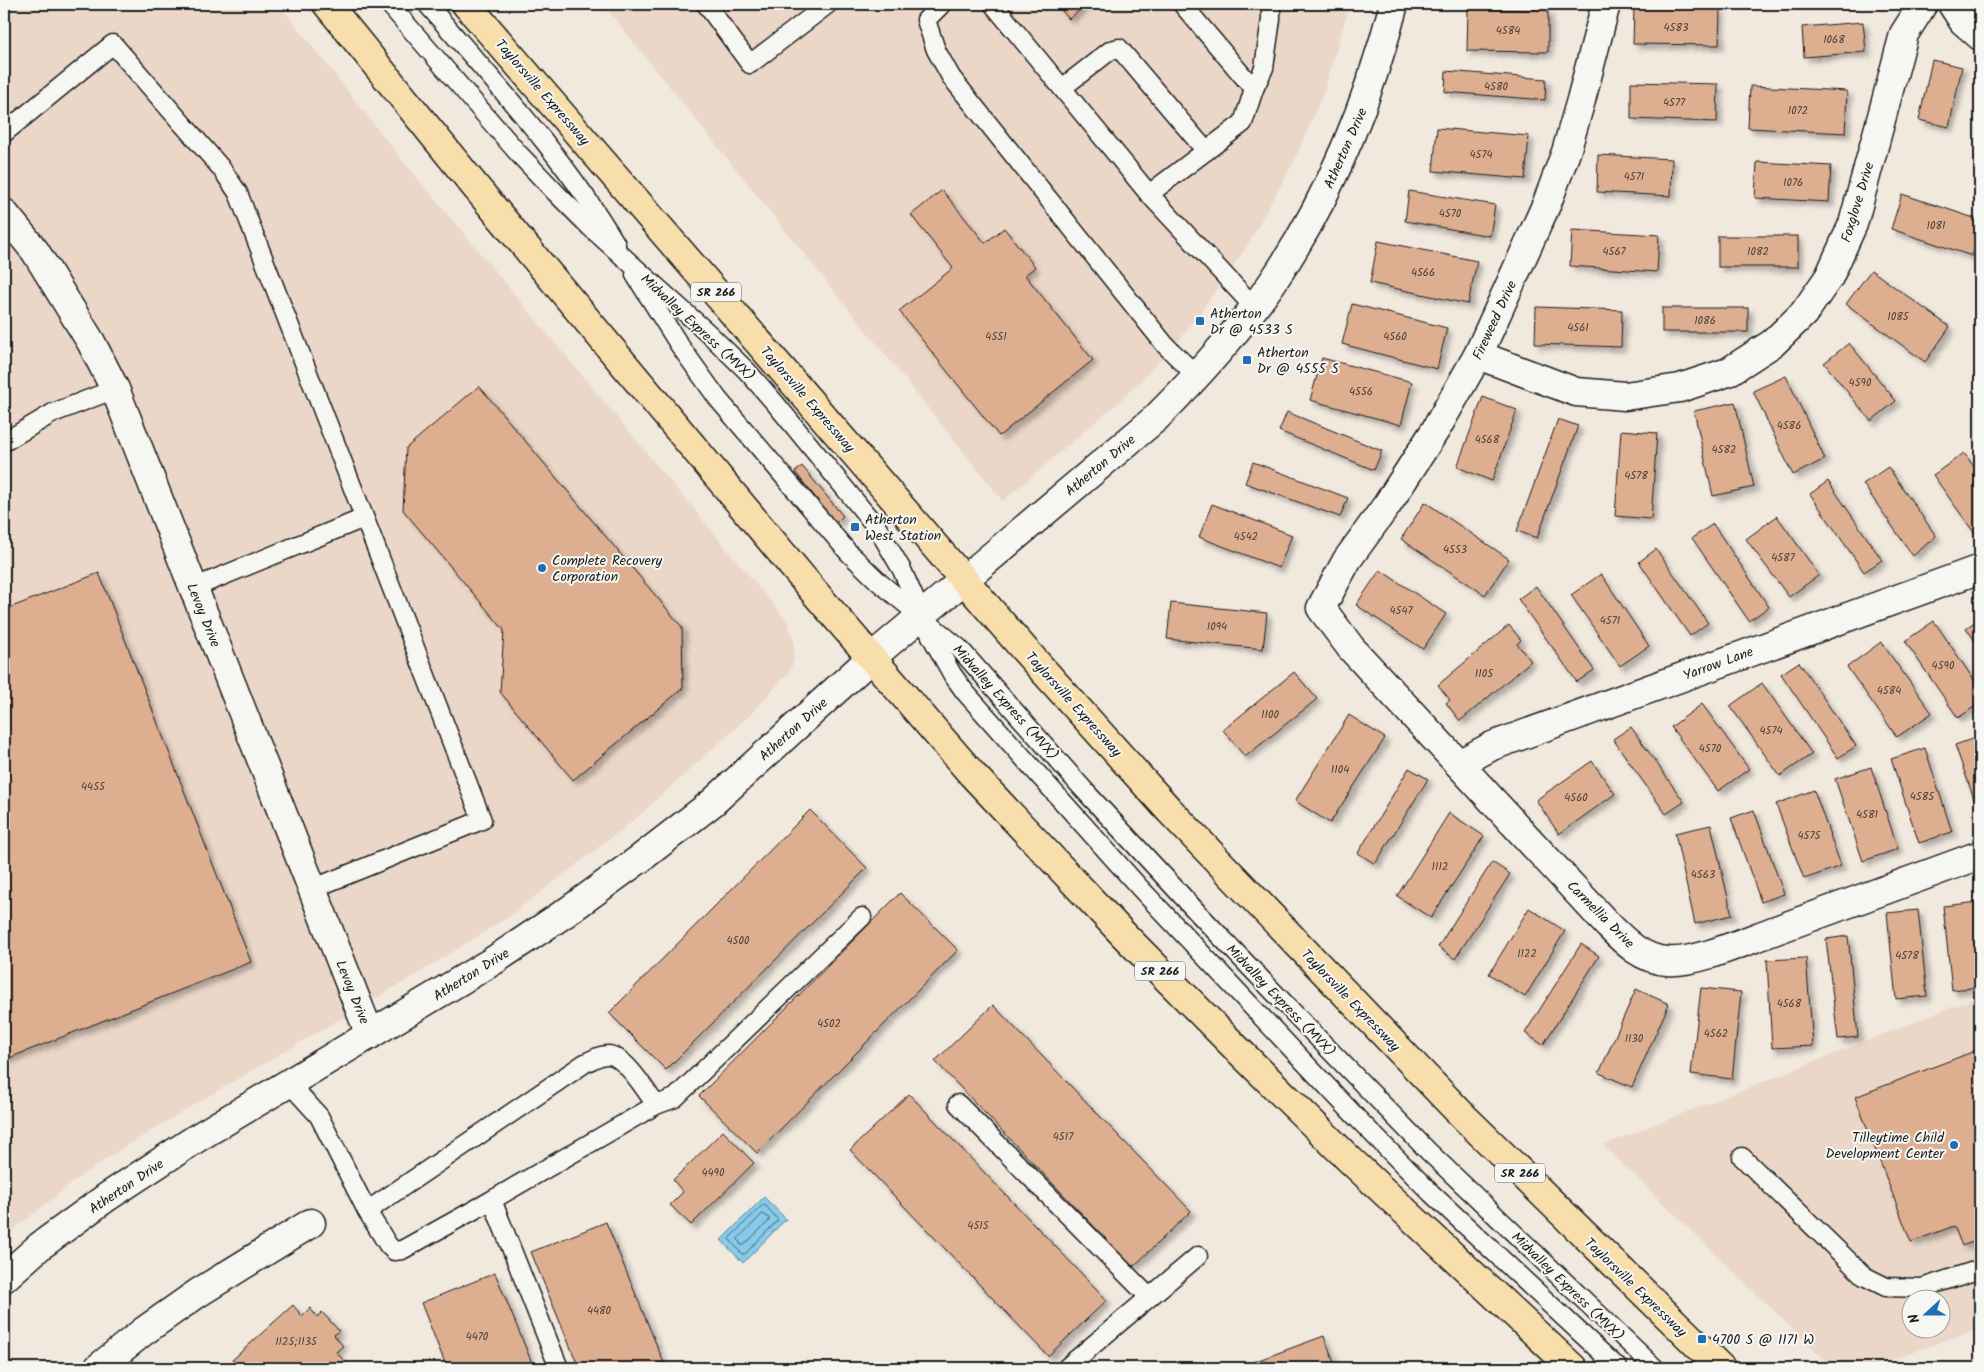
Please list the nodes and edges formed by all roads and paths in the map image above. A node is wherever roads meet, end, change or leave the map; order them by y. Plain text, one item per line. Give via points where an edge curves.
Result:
1 (327, 4) edge
2 (389, 4) edge
3 (427, 4) edge
4 (466, 4) edge
5 (706, 4) edge
6 (828, 4) edge
7 (942, 4) edge
8 (993, 4) edge
9 (1182, 4) edge
10 (1271, 4) edge
11 (1394, 4) edge
12 (1606, 4) edge
13 (1922, 4) edge
14 (1952, 4) edge
15 (1980, 36) edge
16 (1062, 88) junction
17 (1254, 89) junction
18 (4, 133) edge
19 (1206, 151) junction
20 (1148, 194) junction
21 (4, 213) edge
22 (626, 260) junction
23 (1254, 307) junction
24 (1478, 355) junction
25 (1197, 376) junction
26 (114, 389) junction
27 (4, 442) edge
28 (364, 518) junction
29 (1980, 569) edge
30 (965, 580) junction
31 (193, 588) junction
32 (1321, 608) joint
33 (922, 616) junction
34 (871, 658) junction
35 (1459, 764) junction
36 (1980, 855) edge
37 (312, 889) junction
38 (862, 916) dead end
39 (370, 1035) junction
40 (289, 1083) junction
41 (656, 1104) junction
42 (958, 1104) dead end
43 (1742, 1157) dead end
44 (492, 1200) junction
45 (368, 1211) junction
46 (311, 1222) dead end
47 (1198, 1256) dead end
48 (1980, 1269) edge
49 (4, 1278) edge
50 (1149, 1297) junction
51 (98, 1368) edge
52 (559, 1368) edge
53 (1066, 1368) edge
54 (1573, 1368) edge
55 (1618, 1368) edge
56 (1656, 1368) edge
57 (1721, 1368) edge

1 - 34 main road, SR 266 via 474,185
2 - 22 lane, Midvalley Express (MVX) via 518,153
3 - 22 lane, Midvalley Express (MVX) via 547,145 603,222
4 - 30 main road, Taylorsville Expressway / SR 266
5 - 6 lane via 750,64
7 - 25 lane via 926,20 936,50 951,78 1154,330
8 - 16 lane
9 - 17 lane
10 - 17 lane via 1264,68
11 - 23 street, Atherton Drive via 1364,105 1341,159 1298,241
12 - 24 street, Fireweed Drive via 1566,152 1547,203
13 - 24 street, Foxglove Drive via 1904,34 1849,233 1829,277 1804,313 1774,343 1728,372 1680,388 1625,396 1576,392
14 - 15 street via 1964,22
16 - 19 lane via 1111,50 1119,48
16 - 20 lane
17 - 19 lane via 1243,124
18 - 28 lane via 113,44 221,168 238,193
19 - 20 lane
20 - 23 lane
21 - 26 street, Levoy Drive via 40,259 91,342
22 - 33 lane, Midvalley Express (MVX) via 718,399 848,552 880,583
22 - 33 lane, Midvalley Express (MVX) via 714,339 793,425 878,529 902,570
23 - 25 street, Atherton Drive
24 - 32 street, Fireweed Drive via 1436,429 1347,560
25 - 30 street, Atherton Drive via 1156,418
26 - 27 lane via 53,413
26 - 31 street, Levoy Drive
28 - 31 lane
28 - 37 lane via 482,820
29 - 35 street, Yarrow Lane via 1492,746
30 - 33 street, Atherton Drive
30 - 57 main road, Taylorsville Expressway / SR 266 via 1163,802 1325,974 1462,1116
31 - 37 street, Levoy Drive
32 - 35 street, Carmellia Drive via 1351,648
33 - 34 street, Atherton Drive
33 - 55 lane, Midvalley Express (MVX) via 964,692 1139,887 1290,1049 1418,1179
33 - 56 lane, Midvalley Express (MVX) via 978,668 1084,790 1197,912 1428,1151
34 - 39 street, Atherton Drive via 712,803 640,858 492,961
34 - 54 main road, SR 266 via 972,774 1124,935 1356,1166
35 - 36 street, Carmellia Drive via 1624,940 1642,954 1667,961 1694,958 1739,944
37 - 39 street, Levoy Drive
38 - 41 lane via 675,1098
39 - 40 street, Atherton Drive
40 - 45 lane via 319,1116
40 - 49 street, Atherton Drive via 107,1197 40,1246
41 - 44 lane
41 - 45 lane via 621,1059 609,1054 597,1057
42 - 50 lane
43 - 48 lane via 1864,1276 1886,1287 1922,1288
44 - 45 lane via 402,1250 394,1250 388,1245
44 - 52 lane
46 - 51 street via 198,1293
47 - 50 lane
50 - 53 lane

